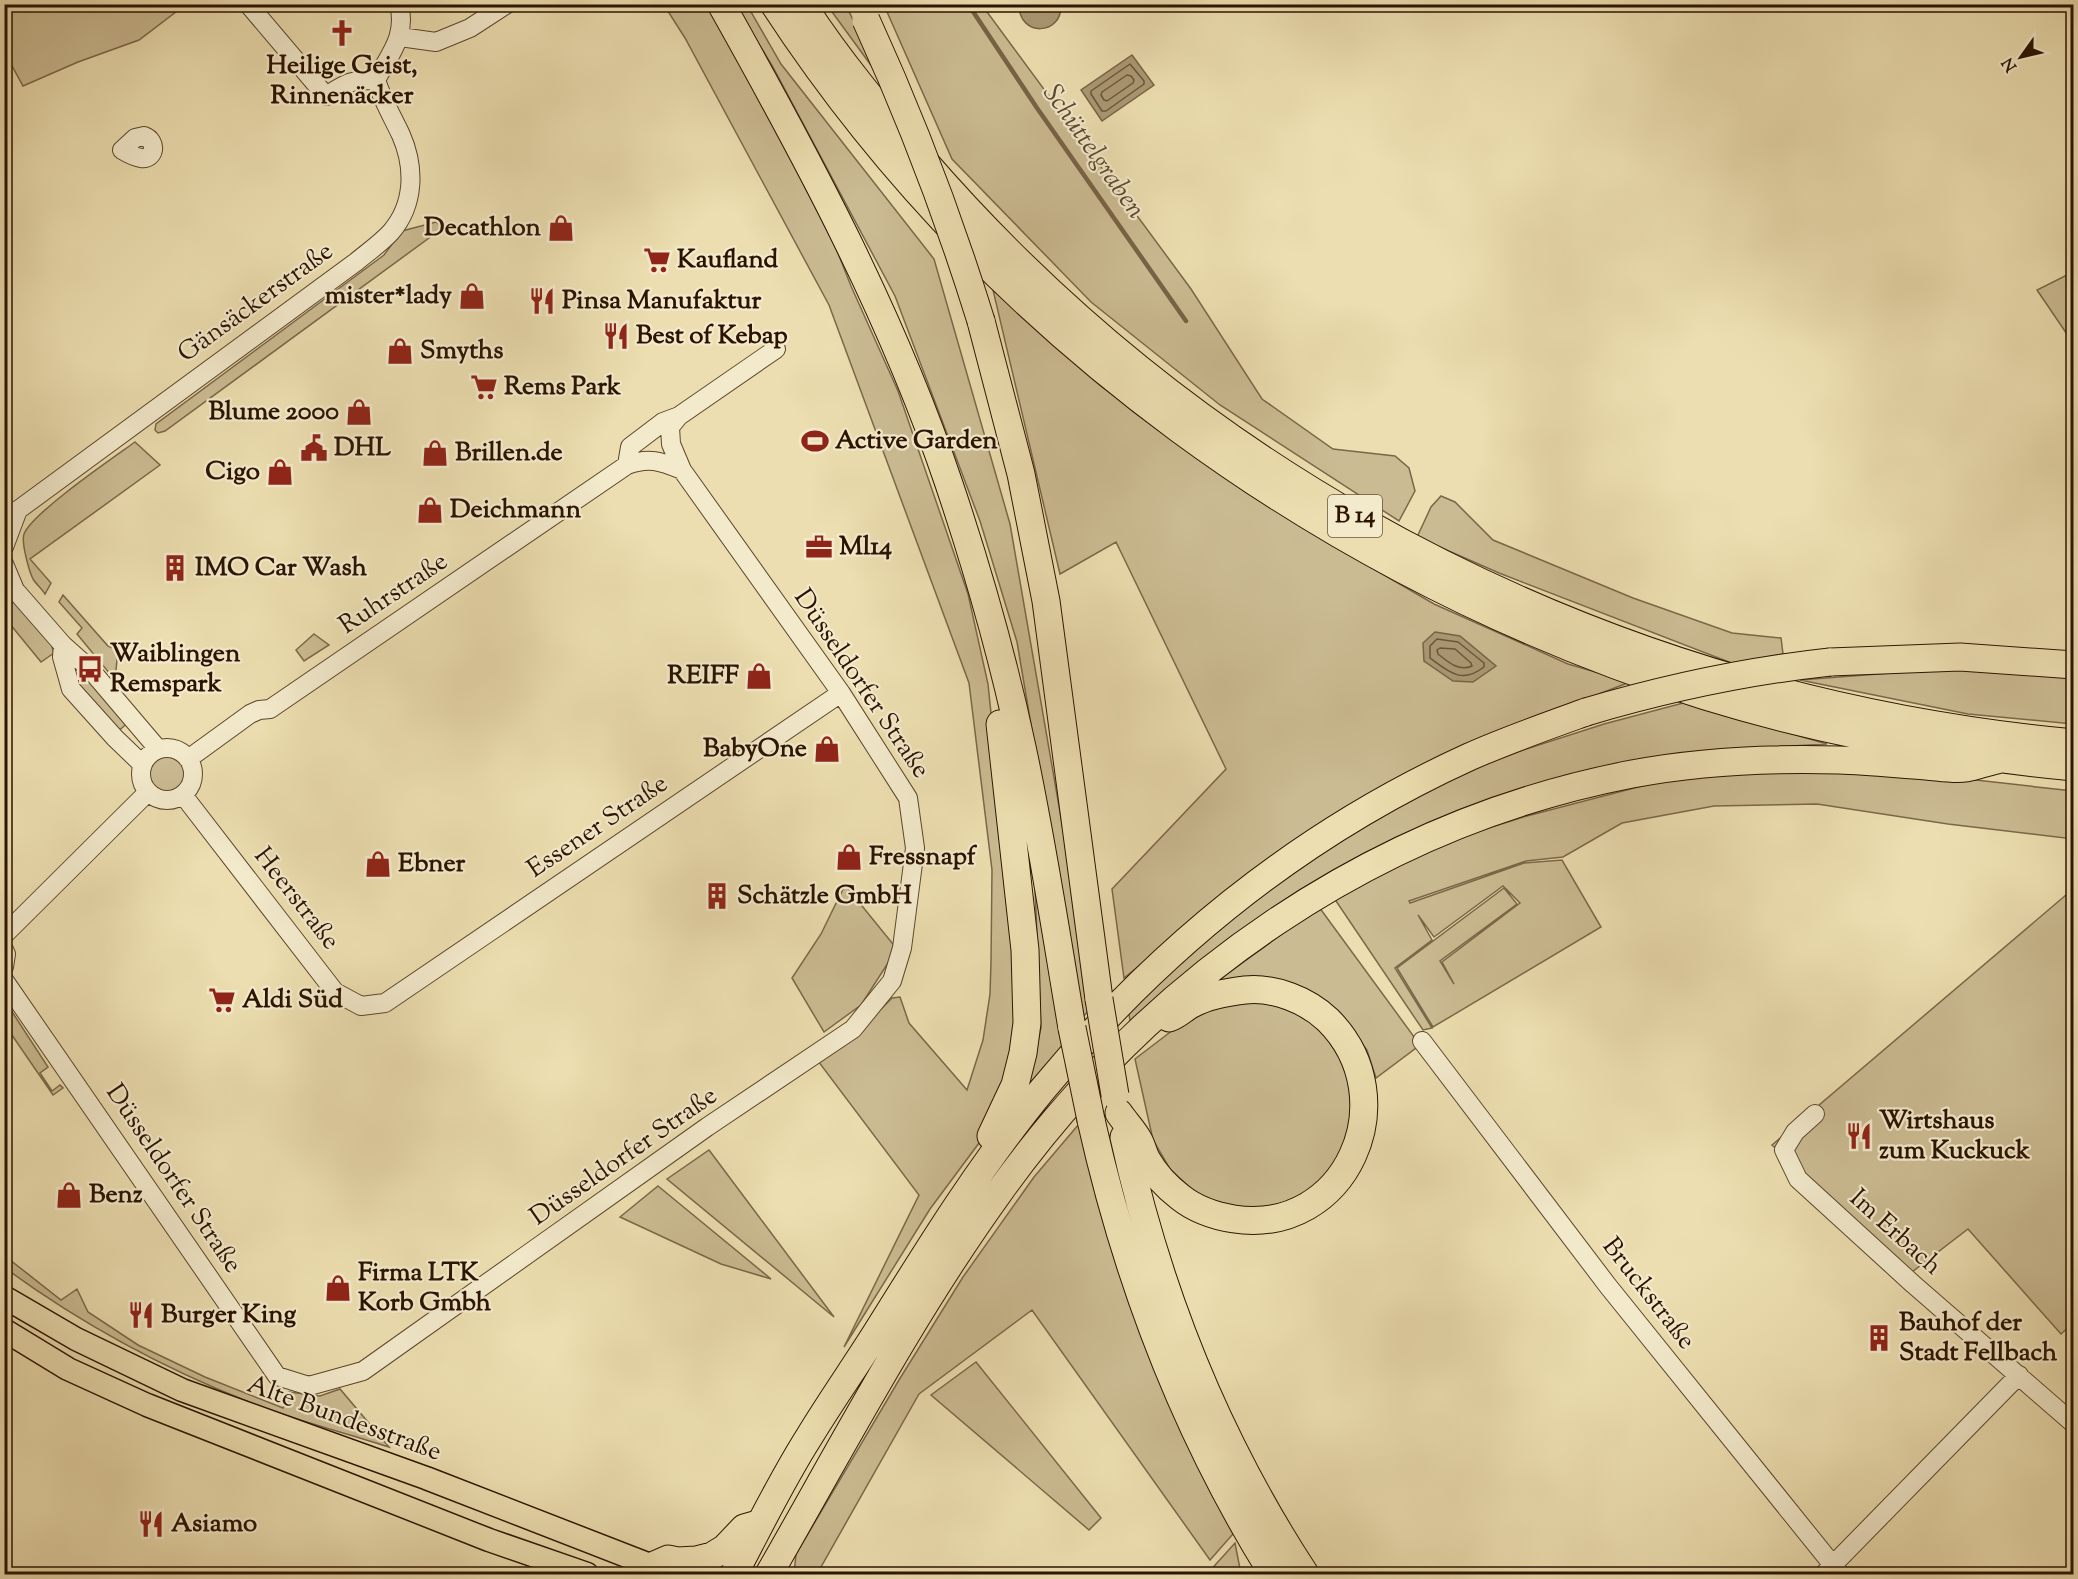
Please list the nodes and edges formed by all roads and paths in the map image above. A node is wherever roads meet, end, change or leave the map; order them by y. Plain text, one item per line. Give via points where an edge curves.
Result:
1 (249, 4) edge
2 (399, 4) edge
3 (507, 4) edge
4 (721, 4) edge
5 (774, 4) edge
6 (802, 4) edge
7 (862, 12) edge
8 (400, 37) junction
9 (376, 80) junction
10 (776, 349) dead end
11 (679, 416) junction
12 (627, 465) junction
13 (681, 470) junction
14 (11, 512) edge
15 (4, 547) edge
16 (4, 564) edge
17 (10, 589) edge
18 (63, 645) junction
19 (2073, 665) edge
20 (1004, 668) junction
21 (841, 693) junction
22 (2073, 743) edge
23 (158, 749) junction
24 (188, 759) junction
25 (1997, 760) junction
26 (142, 764) junction
27 (2073, 767) edge
28 (148, 792) junction
29 (183, 795) junction
30 (4, 935) edge
31 (4, 950) edge
32 (4, 967) edge
33 (4, 980) edge
34 (385, 1003) joint
35 (1146, 1024) junction
36 (1422, 1041) dead end
37 (1117, 1104) junction
38 (1815, 1114) dead end
39 (976, 1180) junction
40 (4, 1297) edge
41 (4, 1330) edge
42 (2019, 1375) junction
43 (2073, 1424) edge
44 (762, 1522) junction
45 (784, 1562) edge
46 (662, 1570) edge
47 (1832, 1572) edge
48 (587, 1575) edge
49 (734, 1575) edge
50 (769, 1575) edge
51 (1273, 1575) edge
52 (1305, 1575) edge

1 - 9 street via 326,96 357,79
2 - 8 street
3 - 8 street via 470,28 436,42
4 - 20 highway via 825,193 894,340 949,483
5 - 25 highway, B 14 via 816,65 901,171 1023,299 1149,407 1310,518 1483,610 1625,669 1811,725
6 - 22 highway, B 14 via 880,110 959,201 1050,291 1193,410 1357,518 1503,594 1689,666 1882,716
7 - 37 highway, bridge via 902,100 957,247 981,321 1021,474 1046,601 1099,999
8 - 9 street
9 - 14 street, Gänsäckerstraße via 401,136 411,172 408,201 392,231 356,262
10 - 11 street, Ruhrstraße
11 - 12 street, Ruhrstraße via 663,422 630,447
11 - 13 street via 670,427 671,444
12 - 13 street, Ruhrstraße via 643,459
12 - 24 street, Ruhrstraße via 270,709 250,714
13 - 21 street, Düsseldorfer Straße
14 - 15 street, Gänsäckerstraße
16 - 17 street
17 - 18 street
18 - 23 street via 90,669
18 - 26 street via 62,657 71,689
19 - 39 highway, bridge via 1960,657 1830,662 1766,669 1586,712 1477,754 1398,793 1314,842 1258,881 1174,950 1122,1000 1043,1089
20 - 39 highway via 997,700 1024,950 1027,1023 1015,1085
20 - 51 highway, bridge via 1033,801 1072,1028 1120,1233 1166,1365 1197,1437
21 - 33 street, Düsseldorfer Straße via 908,798 915,848 902,948 892,981 853,1029 707,1127 363,1371 309,1386 277,1376
21 - 34 street, Essener Straße
23 - 24 street via 174,749
23 - 26 street
24 - 29 street via 192,782
25 - 27 highway, B 14
25 - 35 highway via 1964,768 1840,760 1732,760 1589,783 1525,802 1432,836 1338,882 1240,946
26 - 28 street via 141,779
28 - 29 street via 169,801
28 - 30 street
29 - 34 street, Heerstraße via 335,992 361,1006
31 - 32 street
35 - 37 highway via 1219,994 1247,990 1278,992 1298,1000 1337,1029 1358,1065 1365,1103 1358,1144 1341,1175 1311,1202 1264,1220 1220,1217 1181,1198 1153,1169
35 - 45 highway via 1044,1134 994,1199 930,1294 881,1375
36 - 47 street, Bruckstraße
37 - 52 highway via 1153,1249 1193,1362 1243,1468
38 - 42 street, Im Erbach via 1795,1132 1784,1150 1798,1179
39 - 44 highway via 807,1439
40 - 46 main road, Alte Bundesstraße via 76,1339 182,1390 426,1478
41 - 48 main road via 68,1369 147,1405
42 - 43 street
42 - 47 street
44 - 46 highway via 744,1528 712,1556 668,1559
44 - 49 highway
45 - 50 highway

